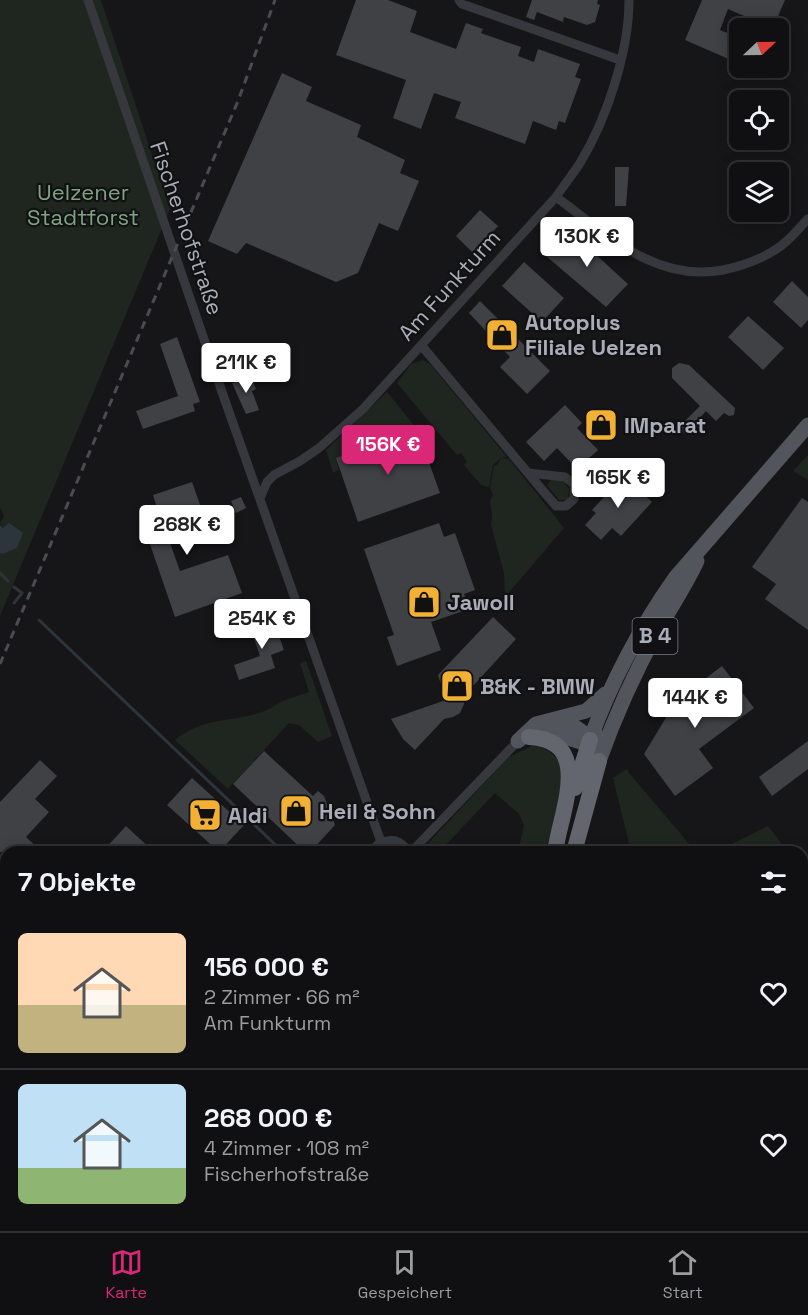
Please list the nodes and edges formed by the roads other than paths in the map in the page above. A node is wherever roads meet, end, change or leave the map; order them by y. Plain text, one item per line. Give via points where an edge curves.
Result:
1 (88, 0) edge
2 (459, 0) edge
3 (629, 0) edge
4 (620, 60) junction
5 (556, 197) junction
6 (808, 219) edge
7 (421, 345) junction
8 (808, 424) edge
9 (528, 473) junction
10 (260, 498) junction
11 (703, 548) junction
12 (612, 685) junction
13 (555, 720) junction
14 (611, 728) junction
15 (523, 739) junction
16 (590, 740) junction
17 (599, 761) junction
18 (381, 842) junction
19 (377, 846) edge
20 (401, 846) edge
21 (416, 846) edge
22 (557, 846) edge
23 (558, 846) edge
24 (576, 846) edge

1 - 10 street, Fischerhofstraße
2 - 4 street
3 - 4 street, Am Funkturm
4 - 5 street, Am Funkturm via 600,123
5 - 6 street via 628,251 663,267 703,273 743,266 779,248
5 - 7 street, Am Funkturm
7 - 9 street
7 - 10 street, Am Funkturm via 342,429 274,475
8 - 11 main road, B 4
9 - 9 street via 565,477 575,485 574,499 566,506 556,506
10 - 18 street, Fischerhofstraße
11 - 12 main road, B 4 via 657,604
11 - 14 main road, B 4
12 - 13 main road via 590,709
12 - 16 main road, B 4
13 - 15 main road via 536,724
13 - 16 main road via 574,726
14 - 16 main road
14 - 17 main road, B 4
15 - 16 main road via 556,734 577,741
15 - 21 street
15 - 22 highway via 544,740 557,746 570,771
16 - 17 main road
16 - 23 highway, B 4
17 - 24 highway, B 4
18 - 19 street
18 - 20 street via 388,840

